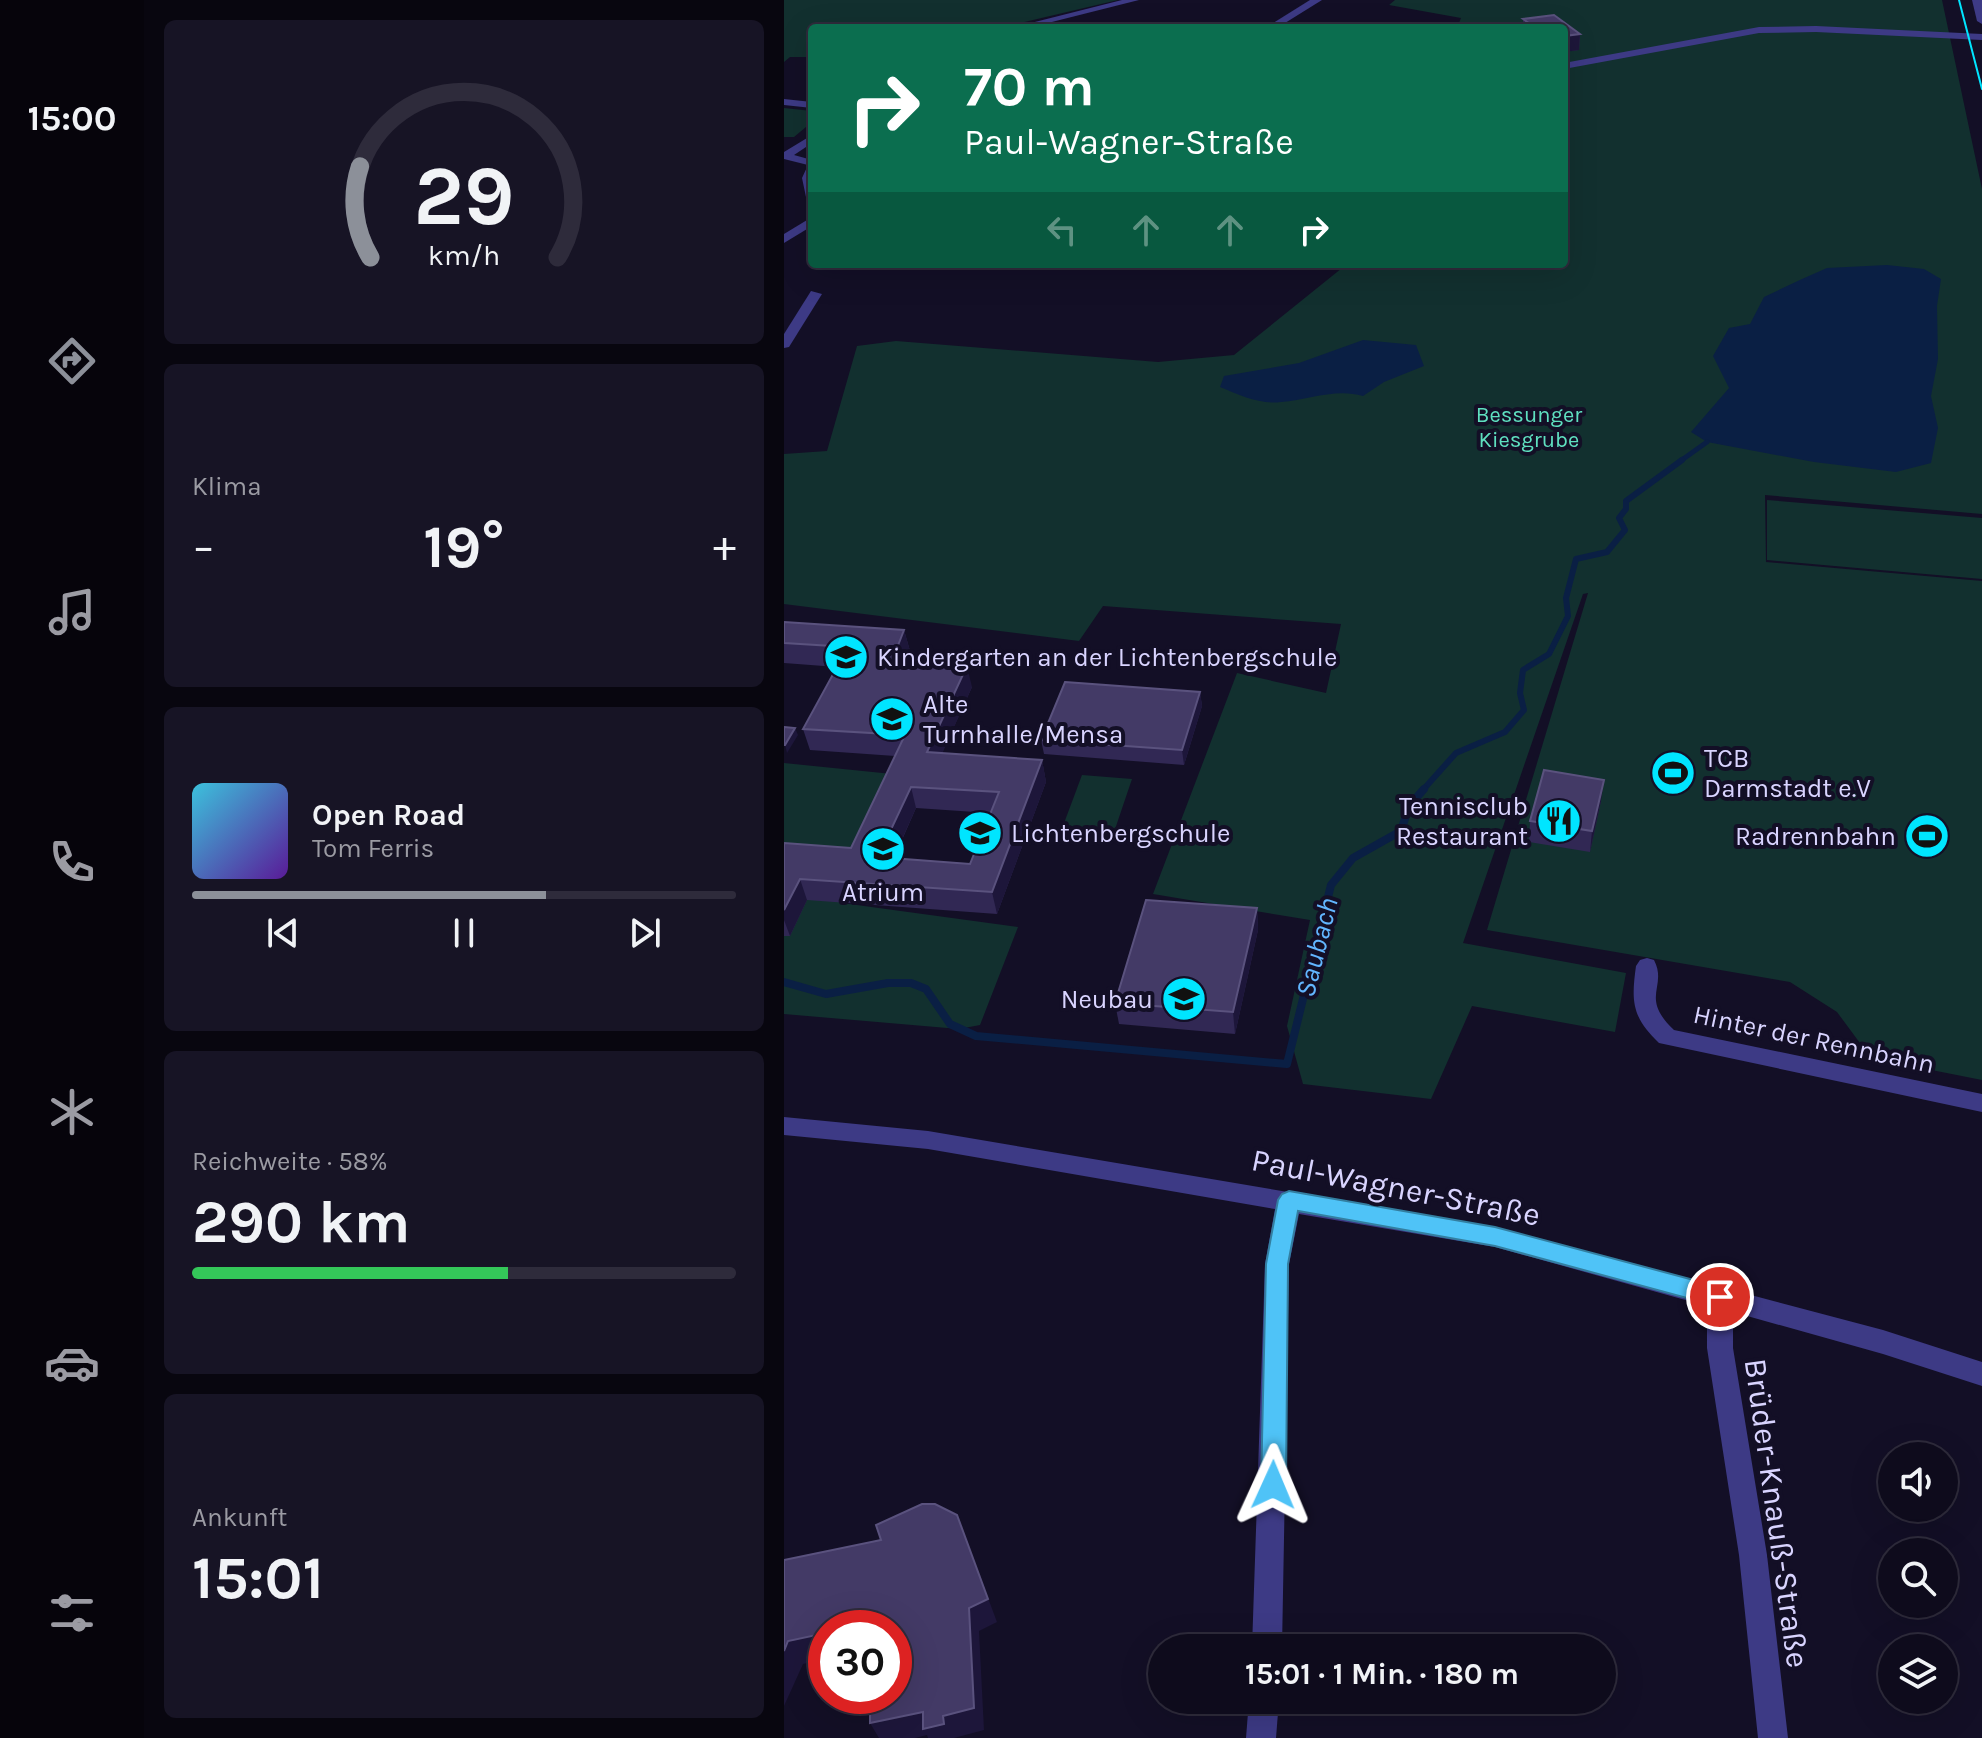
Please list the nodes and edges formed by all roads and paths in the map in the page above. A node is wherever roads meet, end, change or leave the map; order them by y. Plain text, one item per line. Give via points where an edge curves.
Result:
1 (1134, 0) edge
2 (1317, 0) edge
3 (1977, 0) edge
4 (1982, 21) edge
5 (1033, 24) edge
6 (1277, 24) edge
7 (1982, 37) edge
8 (1568, 65) edge
9 (784, 102) edge
10 (808, 105) edge
11 (808, 141) edge
12 (808, 164) edge
13 (808, 224) edge
14 (784, 239) edge
15 (816, 294) dead end
16 (784, 344) edge
17 (1647, 966) dead end
18 (1982, 1103) edge
19 (784, 1126) edge
20 (1289, 1200) junction
21 (1720, 1297) junction
22 (1982, 1374) edge
23 (1268, 1634) edge
24 (1263, 1714) edge
25 (1261, 1738) edge
26 (1773, 1738) edge

1 - 5 street
2 - 6 street
3 - 4 street
7 - 8 street via 1759,30
9 - 10 street
11 - 12 street via 785,156
13 - 14 street
15 - 16 street
17 - 18 street, Hinter der Rennbahn via 1641,1005 1667,1037
19 - 20 street, Paul-Wagner-Straße via 928,1140
20 - 21 street, Paul-Wagner-Straße via 1495,1237
20 - 23 street via 1277,1264
21 - 22 street, Paul-Wagner-Straße
21 - 26 street, Brüder-Knauß-Straße via 1720,1348 1753,1555
24 - 25 street

